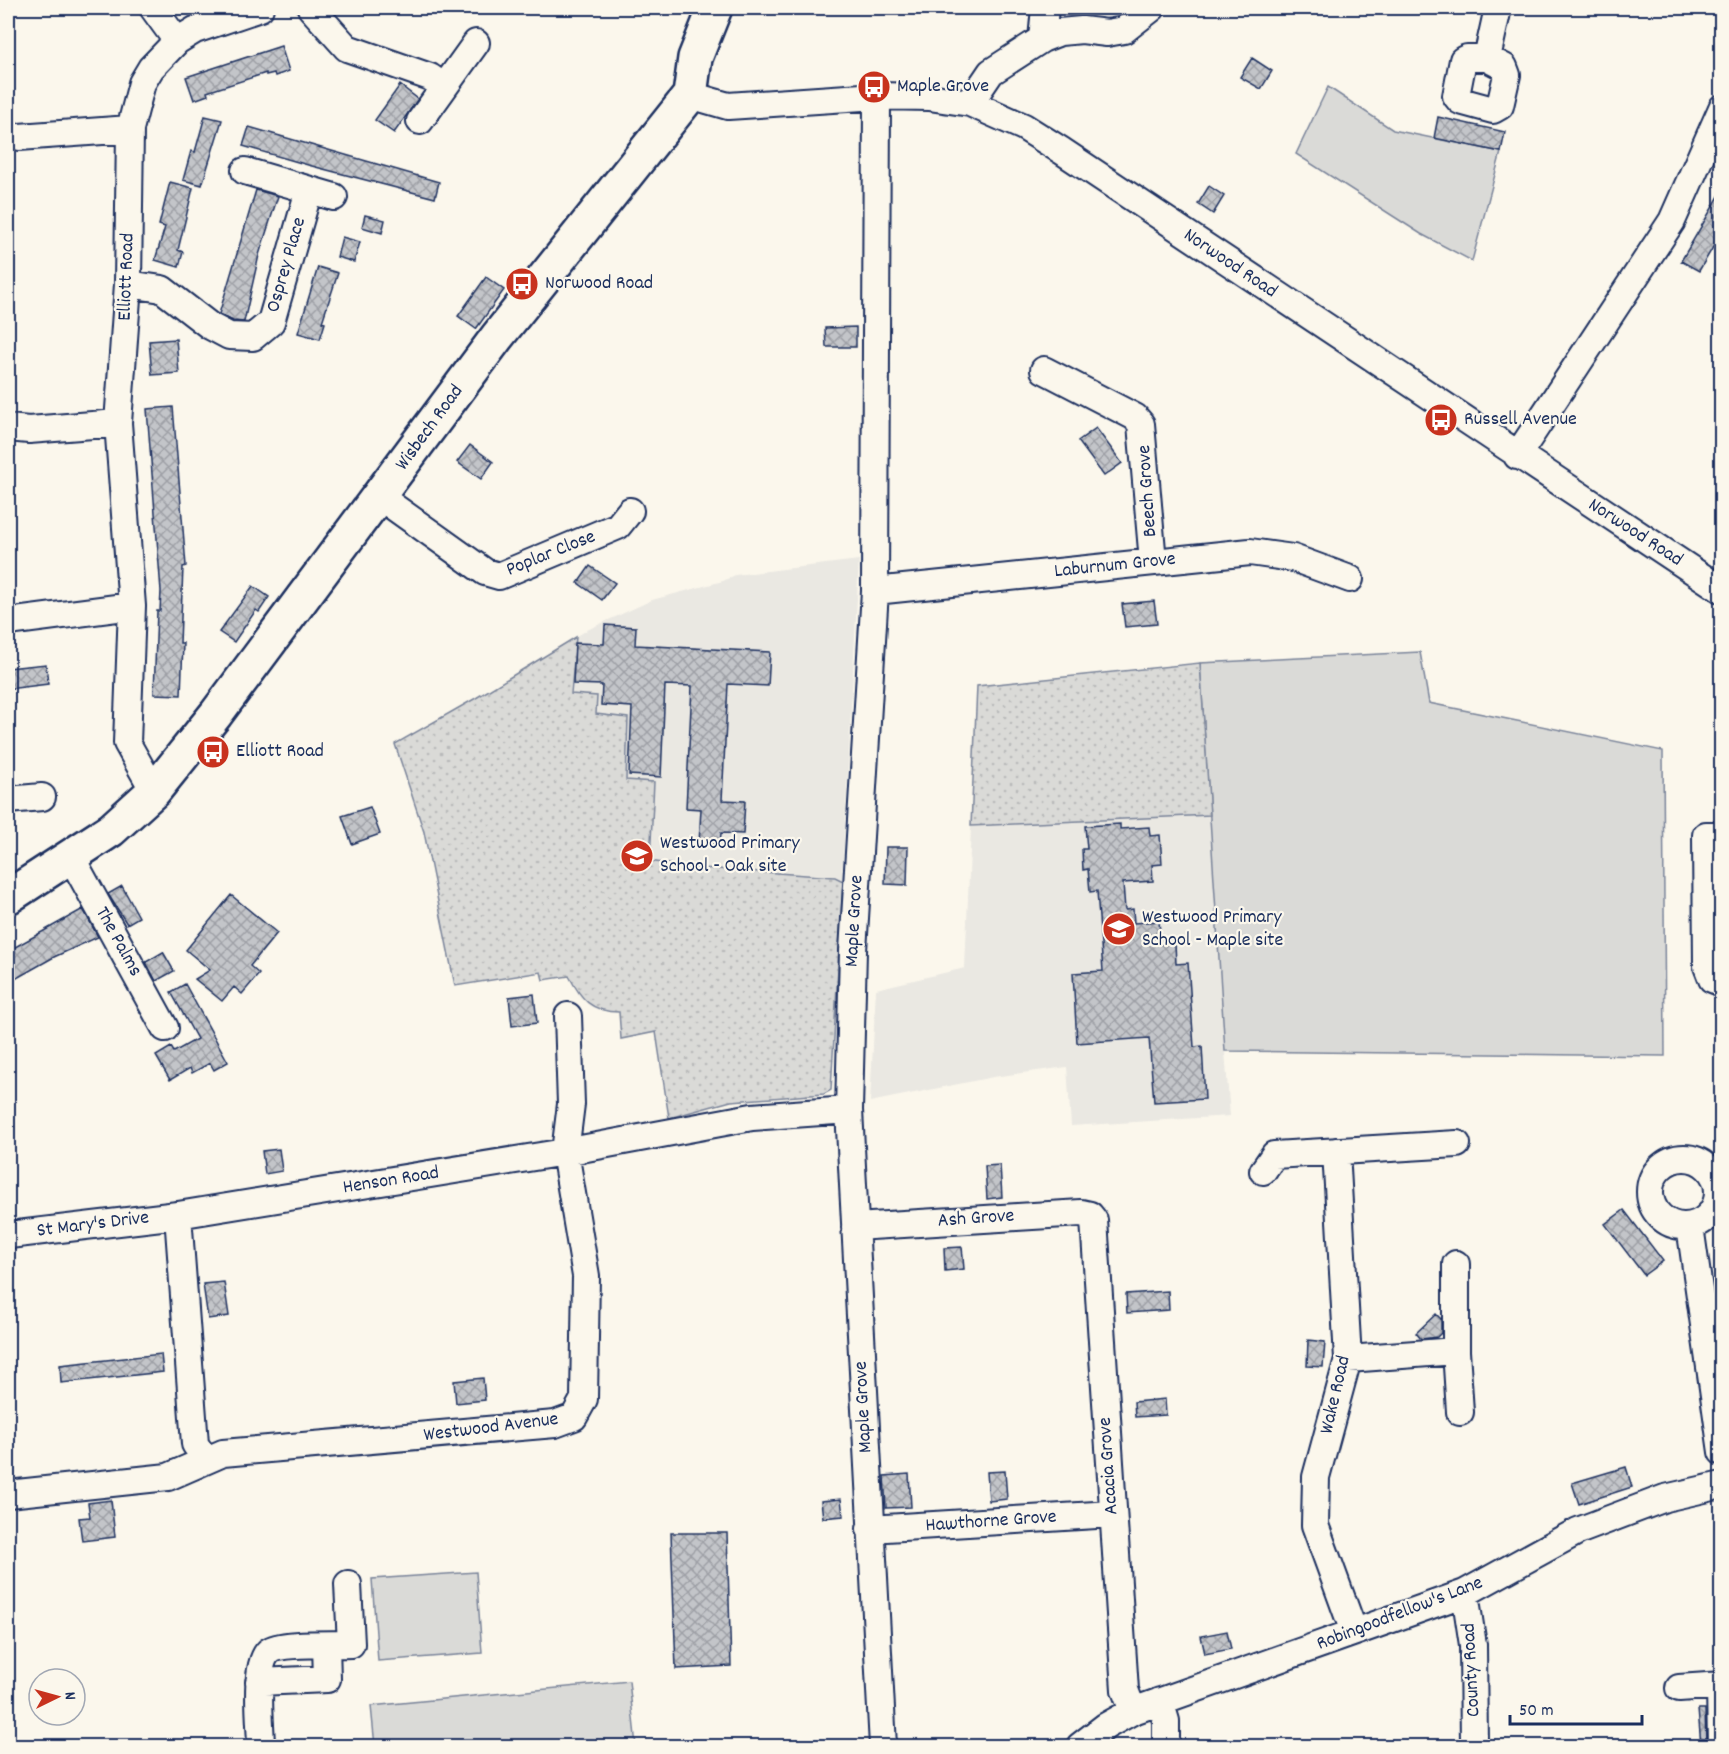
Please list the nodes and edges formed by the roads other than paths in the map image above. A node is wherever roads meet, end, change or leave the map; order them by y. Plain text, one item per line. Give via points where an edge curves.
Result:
1 (153, 8) edge
2 (260, 8) edge
3 (311, 8) edge
4 (715, 8) edge
5 (1046, 8) edge
6 (1152, 8) edge
7 (1498, 8) edge
8 (1042, 39) junction
9 (177, 41) junction
10 (476, 43) dead end
11 (1487, 58) dead end
12 (443, 86) junction
13 (690, 95) junction
14 (877, 96) junction
15 (970, 103) junction
16 (1722, 108) edge
17 (420, 121) dead end
18 (130, 129) junction
19 (19, 137) dead end
20 (245, 171) dead end
21 (309, 190) junction
22 (334, 197) dead end
23 (128, 284) junction
24 (1044, 370) dead end
25 (118, 423) junction
26 (8, 428) edge
27 (1517, 456) junction
28 (380, 497) junction
29 (630, 511) dead end
30 (1153, 562) junction
31 (1350, 579) dead end
32 (1722, 590) edge
33 (875, 591) junction
34 (132, 606) junction
35 (8, 622) edge
36 (154, 791) junction
37 (42, 797) dead end
38 (8, 800) edge
39 (1722, 835) edge
40 (70, 855) junction
41 (8, 897) edge
42 (1722, 983) edge
43 (568, 1016) dead end
44 (165, 1029) dead end
45 (849, 1110) junction
46 (1457, 1144) dead end
47 (1336, 1151) junction
48 (565, 1152) junction
49 (1263, 1171) dead end
50 (178, 1215) junction
51 (1094, 1220) joint
52 (1690, 1226) dead end
53 (855, 1227) junction
54 (9, 1235) edge
55 (1456, 1264) dead end
56 (1456, 1351) junction
57 (1348, 1359) junction
58 (1460, 1412) dead end
59 (1722, 1452) edge
60 (205, 1459) junction
61 (1722, 1485) edge
62 (8, 1494) edge
63 (1112, 1514) junction
64 (870, 1529) junction
65 (348, 1584) dead end
66 (1465, 1593) junction
67 (1354, 1632) junction
68 (326, 1645) junction
69 (259, 1682) junction
70 (1721, 1685) edge
71 (1679, 1688) dead end
72 (1160, 1701) junction
73 (1133, 1711) junction
74 (261, 1746) edge
75 (883, 1746) edge
76 (1080, 1746) edge
77 (1166, 1746) edge
78 (1474, 1746) edge
79 (1721, 1746) edge

1 - 9 street
2 - 9 street, Elliott Road via 203,27
3 - 12 street via 347,48 430,77
4 - 13 main road via 695,58
5 - 8 street
6 - 8 street via 1124,30 1060,32
7 - 11 street
8 - 15 street via 991,72
9 - 18 street, Elliott Road via 142,83
10 - 12 street
12 - 17 street
13 - 14 street, Norwood Road via 728,106
13 - 28 main road, Wisbech Road via 497,337
14 - 15 street, Norwood Road
14 - 33 street, Maple Grove
15 - 27 street, Norwood Road via 1024,127 1062,151
16 - 27 street via 1672,221
18 - 19 street
18 - 23 street, Elliott Road
20 - 21 street, Osprey Place
21 - 22 street, Osprey Place
21 - 23 street, Osprey Place via 271,322 253,337 229,336 210,326 162,289
23 - 25 street, Elliott Road
24 - 30 street, Beech Grove via 1135,417 1141,424
25 - 26 street
25 - 34 street, Elliott Road
27 - 32 street, Norwood Road
28 - 29 street, Poplar Close via 485,572 499,576 618,526
28 - 36 main road, Wisbech Road
30 - 31 street, Laburnum Grove via 1250,552 1293,558
30 - 33 street, Laburnum Grove
33 - 45 street, Maple Grove via 853,951
34 - 35 street
34 - 36 street, Elliott Road via 127,743
36 - 40 main road, Wisbech Road via 111,830
37 - 38 street
39 - 42 street via 1706,835 1707,966 1712,979
40 - 41 main road, Wisbech Road
40 - 44 street, The Palms
43 - 48 street, Westwood Avenue via 571,1104
45 - 48 street, Henson Road via 753,1117
45 - 53 street, Maple Grove
46 - 47 street
47 - 49 street via 1274,1155
47 - 57 street, Wake Road
48 - 50 street, Henson Road
48 - 60 street, Westwood Avenue via 586,1276 584,1398 574,1417 555,1424 223,1453
50 - 54 street, St Mary's Drive
50 - 60 street via 195,1444
51 - 53 street, Ash Grove via 1082,1213
51 - 63 street, Acacia Grove
52 - 59 street
53 - 64 street, Maple Grove
55 - 56 street
56 - 57 street
56 - 58 street
57 - 67 street, Wake Road via 1316,1477 1315,1525
60 - 62 street, Westwood Avenue via 168,1477
61 - 66 street, Robingoodfellow's Lane via 1665,1498 1578,1531
63 - 64 street, Hawthorne Grove
63 - 73 street, Acacia Grove via 1125,1690
64 - 75 street, Maple Grove
65 - 68 street via 351,1644
66 - 67 street, Robingoodfellow's Lane
66 - 78 street, County Road via 1473,1646
67 - 72 street, Robingoodfellow's Lane
68 - 69 street via 269,1651 263,1659
68 - 69 street via 327,1679
69 - 74 street
70 - 71 street
70 - 79 street
72 - 73 street, Robingoodfellow's Lane
72 - 77 street via 1166,1721
73 - 76 street, Robingoodfellow's Lane

